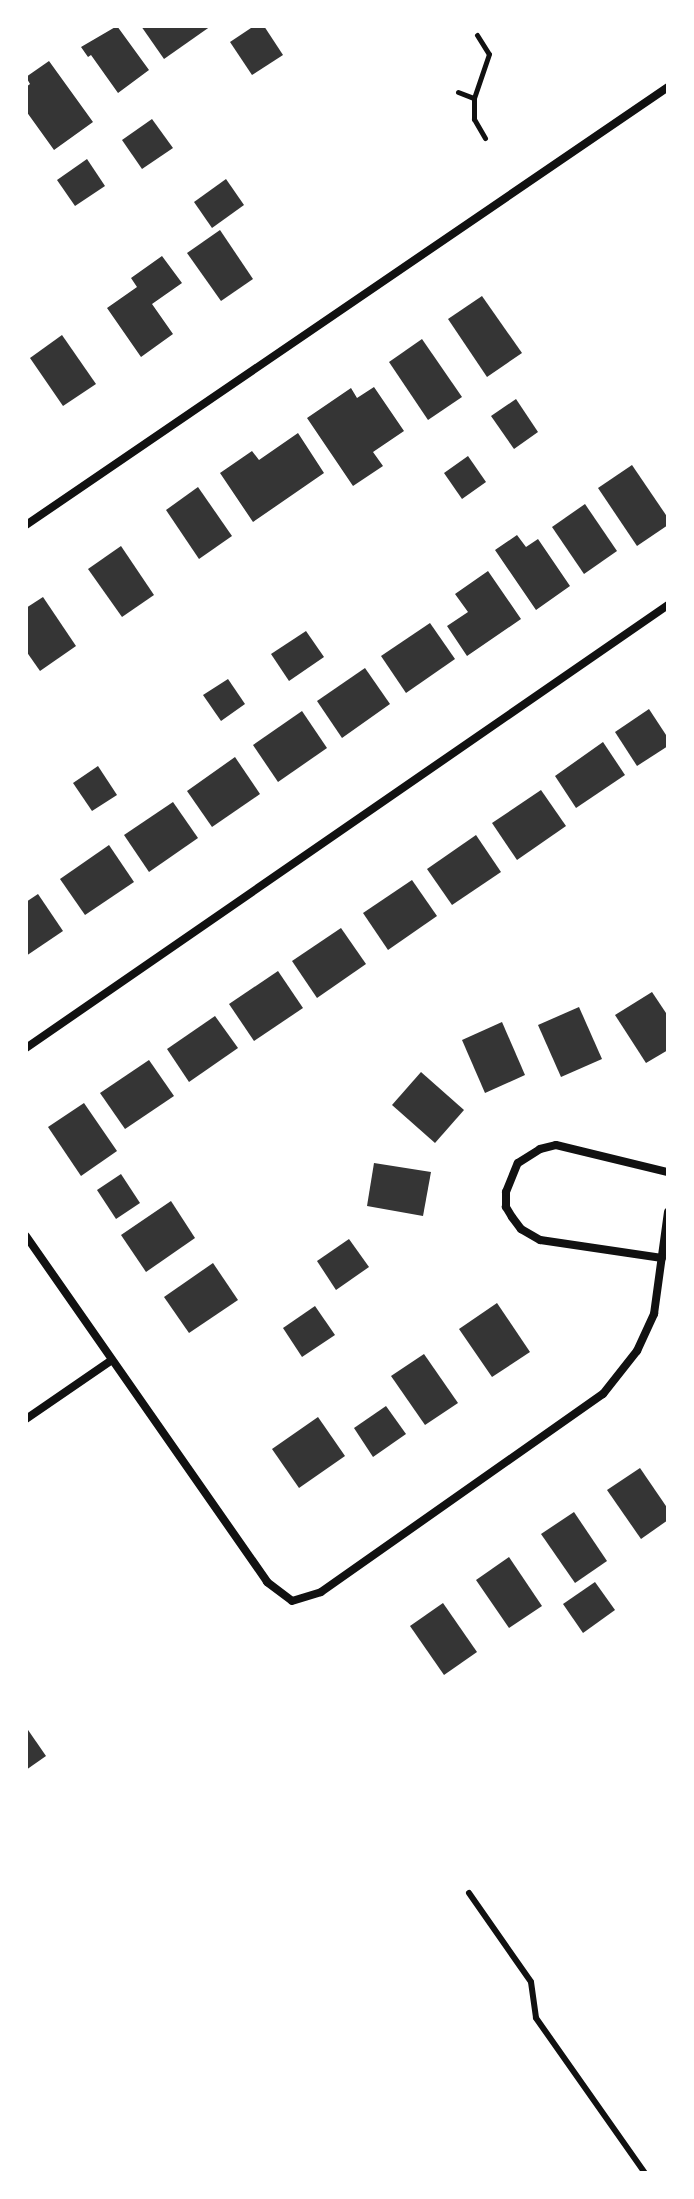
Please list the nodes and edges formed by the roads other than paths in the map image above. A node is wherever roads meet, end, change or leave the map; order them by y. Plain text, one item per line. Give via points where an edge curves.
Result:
1 (668, 87) edge
2 (26, 525) edge
3 (668, 605) edge
4 (26, 1048) edge
5 (668, 1172) edge
6 (668, 1212) edge
7 (26, 1236) edge
8 (662, 1258) junction
9 (112, 1360) junction
10 (26, 1419) edge
11 (469, 1893) dead end
12 (645, 2173) edge

1 - 2 street
3 - 4 street
5 - 8 street via 556,1145 518,1163 506,1192 512,1217 540,1240
6 - 8 street
7 - 9 street
8 - 9 street via 649,1329 603,1394 307,1599 292,1601 267,1582
9 - 10 street
11 - 12 lane via 531,1982 536,2018

